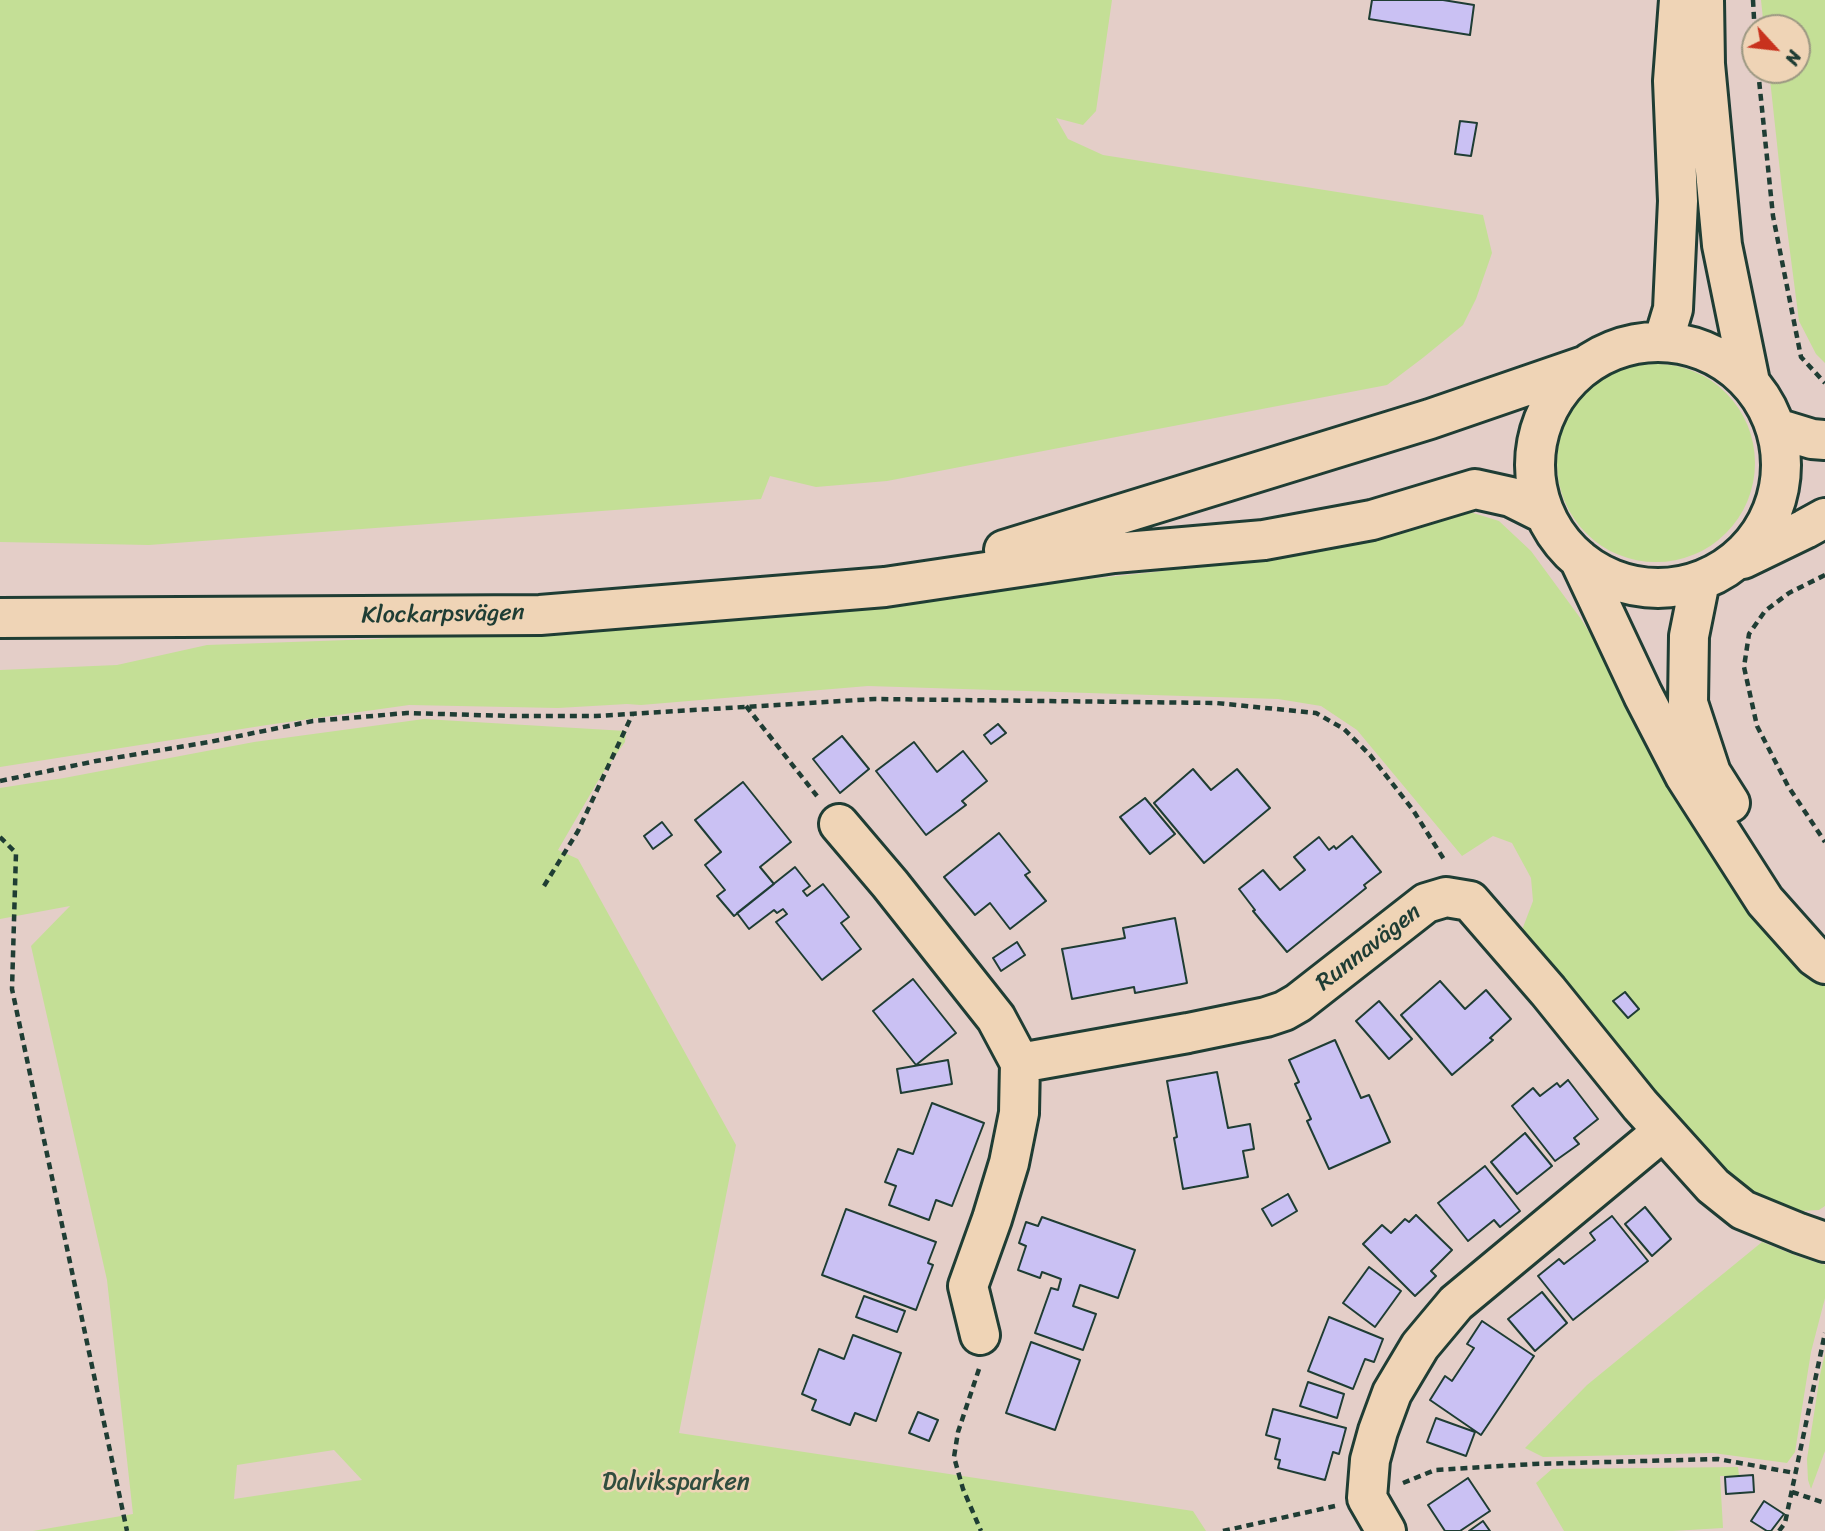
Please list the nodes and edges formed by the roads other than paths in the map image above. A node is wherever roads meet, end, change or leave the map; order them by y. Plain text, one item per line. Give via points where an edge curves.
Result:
1 (1679, 0) edge
2 (1704, 0) edge
3 (1663, 342) junction
4 (1586, 365) junction
5 (1750, 382) junction
6 (1776, 428) junction
7 (1825, 440) edge
8 (1545, 514) junction
9 (1825, 518) edge
10 (1579, 559) junction
11 (1714, 574) junction
12 (885, 587) junction
13 (0, 618) edge
14 (839, 824) road end
15 (1825, 938) edge
16 (1825, 964) edge
17 (1020, 1063) junction
18 (1664, 1131) junction
19 (1825, 1242) edge
20 (980, 1335) road end
21 (1386, 1531) edge

1 - 3 street via 1673,80 1677,214 1673,309
2 - 5 street via 1705,64 1722,244
3 - 4 street via 1623,347
3 - 5 street via 1711,353
4 - 8 street via 1562,388 1539,432 1536,474
4 - 12 street via 1430,419
5 - 6 street
6 - 7 street
6 - 11 street via 1782,470 1766,524 1750,547
8 - 10 street
8 - 12 street via 1511,497 1475,489 1372,520 1264,540 1114,553
9 - 11 street
10 - 11 street via 1596,572 1636,586 1679,587
10 - 16 street via 1685,776 1765,901
11 - 15 street via 1689,636 1688,703 1711,773 1779,881
12 - 13 street, Klockarpsvägen via 540,615
14 - 17 street via 996,1018
17 - 18 street, Runnavägen via 1283,1011 1426,903 1447,897 1470,901
17 - 20 street via 1019,1113 1009,1163 968,1286
18 - 19 street via 1713,1186 1743,1210
18 - 21 street via 1456,1303 1420,1346 1392,1393 1370,1460 1367,1498

